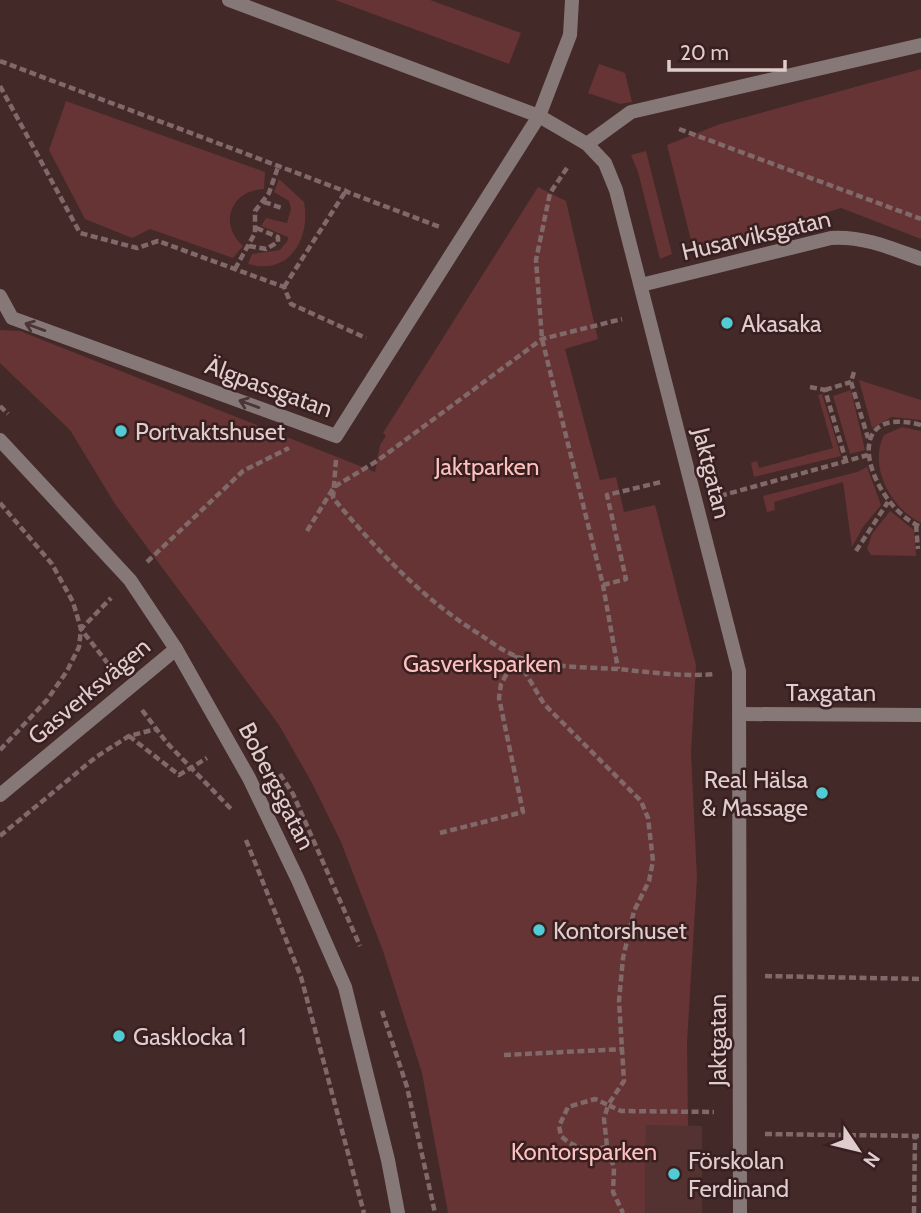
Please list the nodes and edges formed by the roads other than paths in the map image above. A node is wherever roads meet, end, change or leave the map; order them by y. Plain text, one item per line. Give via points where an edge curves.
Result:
1 (229, 0) edge
2 (572, 0) edge
3 (921, 45) edge
4 (539, 116) junction
5 (587, 144) junction
6 (921, 259) edge
7 (641, 285) junction
8 (0, 296) edge
9 (0, 440) edge
10 (176, 649) junction
11 (741, 715) junction
12 (921, 715) edge
13 (0, 795) edge
14 (398, 1213) edge
15 (740, 1213) edge

1 - 4 street, Jaktgatan
2 - 4 street, Älgpassgatan via 570,35
3 - 5 street via 631,112
4 - 5 street, Jaktgatan
4 -> 8 street, Älgpassgatan via 336,436 12,318
5 - 7 street, Jaktgatan via 605,163 616,190
6 - 7 street, Husarviksgatan via 873,242 831,238
7 - 11 street, Jaktgatan via 739,671
9 - 10 street, Bobergsgatan via 130,580
10 - 13 street, Gasverksvägen
10 - 14 street, Bobergsgatan via 299,880 345,987
11 - 12 street, Taxgatan
11 - 15 street, Jaktgatan

